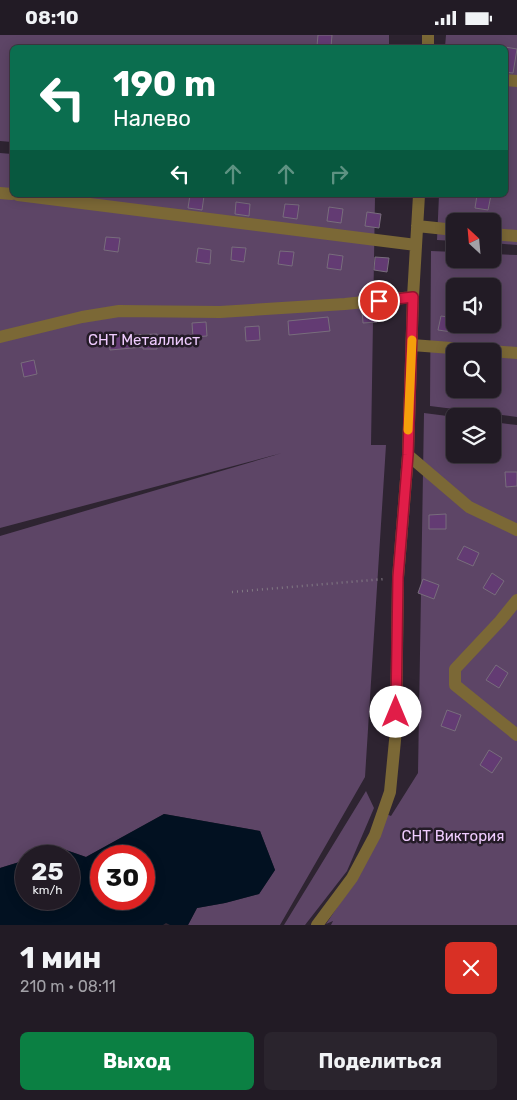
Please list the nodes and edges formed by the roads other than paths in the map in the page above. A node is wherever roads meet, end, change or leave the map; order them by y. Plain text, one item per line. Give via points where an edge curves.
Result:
1 (34, 197) edge
2 (419, 197) edge
3 (417, 226) junction
4 (446, 229) edge
5 (501, 235) edge
6 (517, 236) edge
7 (416, 245) junction
8 (413, 297) junction
9 (0, 337) edge
10 (412, 345) junction
11 (517, 353) edge
12 (408, 455) junction
13 (517, 530) edge
14 (517, 600) edge
15 (517, 735) edge
16 (317, 925) edge

1 - 7 street
2 - 3 street
3 - 4 street
3 - 7 street
5 - 6 street
7 - 8 street
8 - 9 street via 220,312 119,311
8 - 10 street
10 - 11 street
10 - 12 street
12 - 13 street via 469,507
12 - 16 street via 398,577 396,731 390,792 375,835 352,878
14 - 15 street via 455,669 456,685

